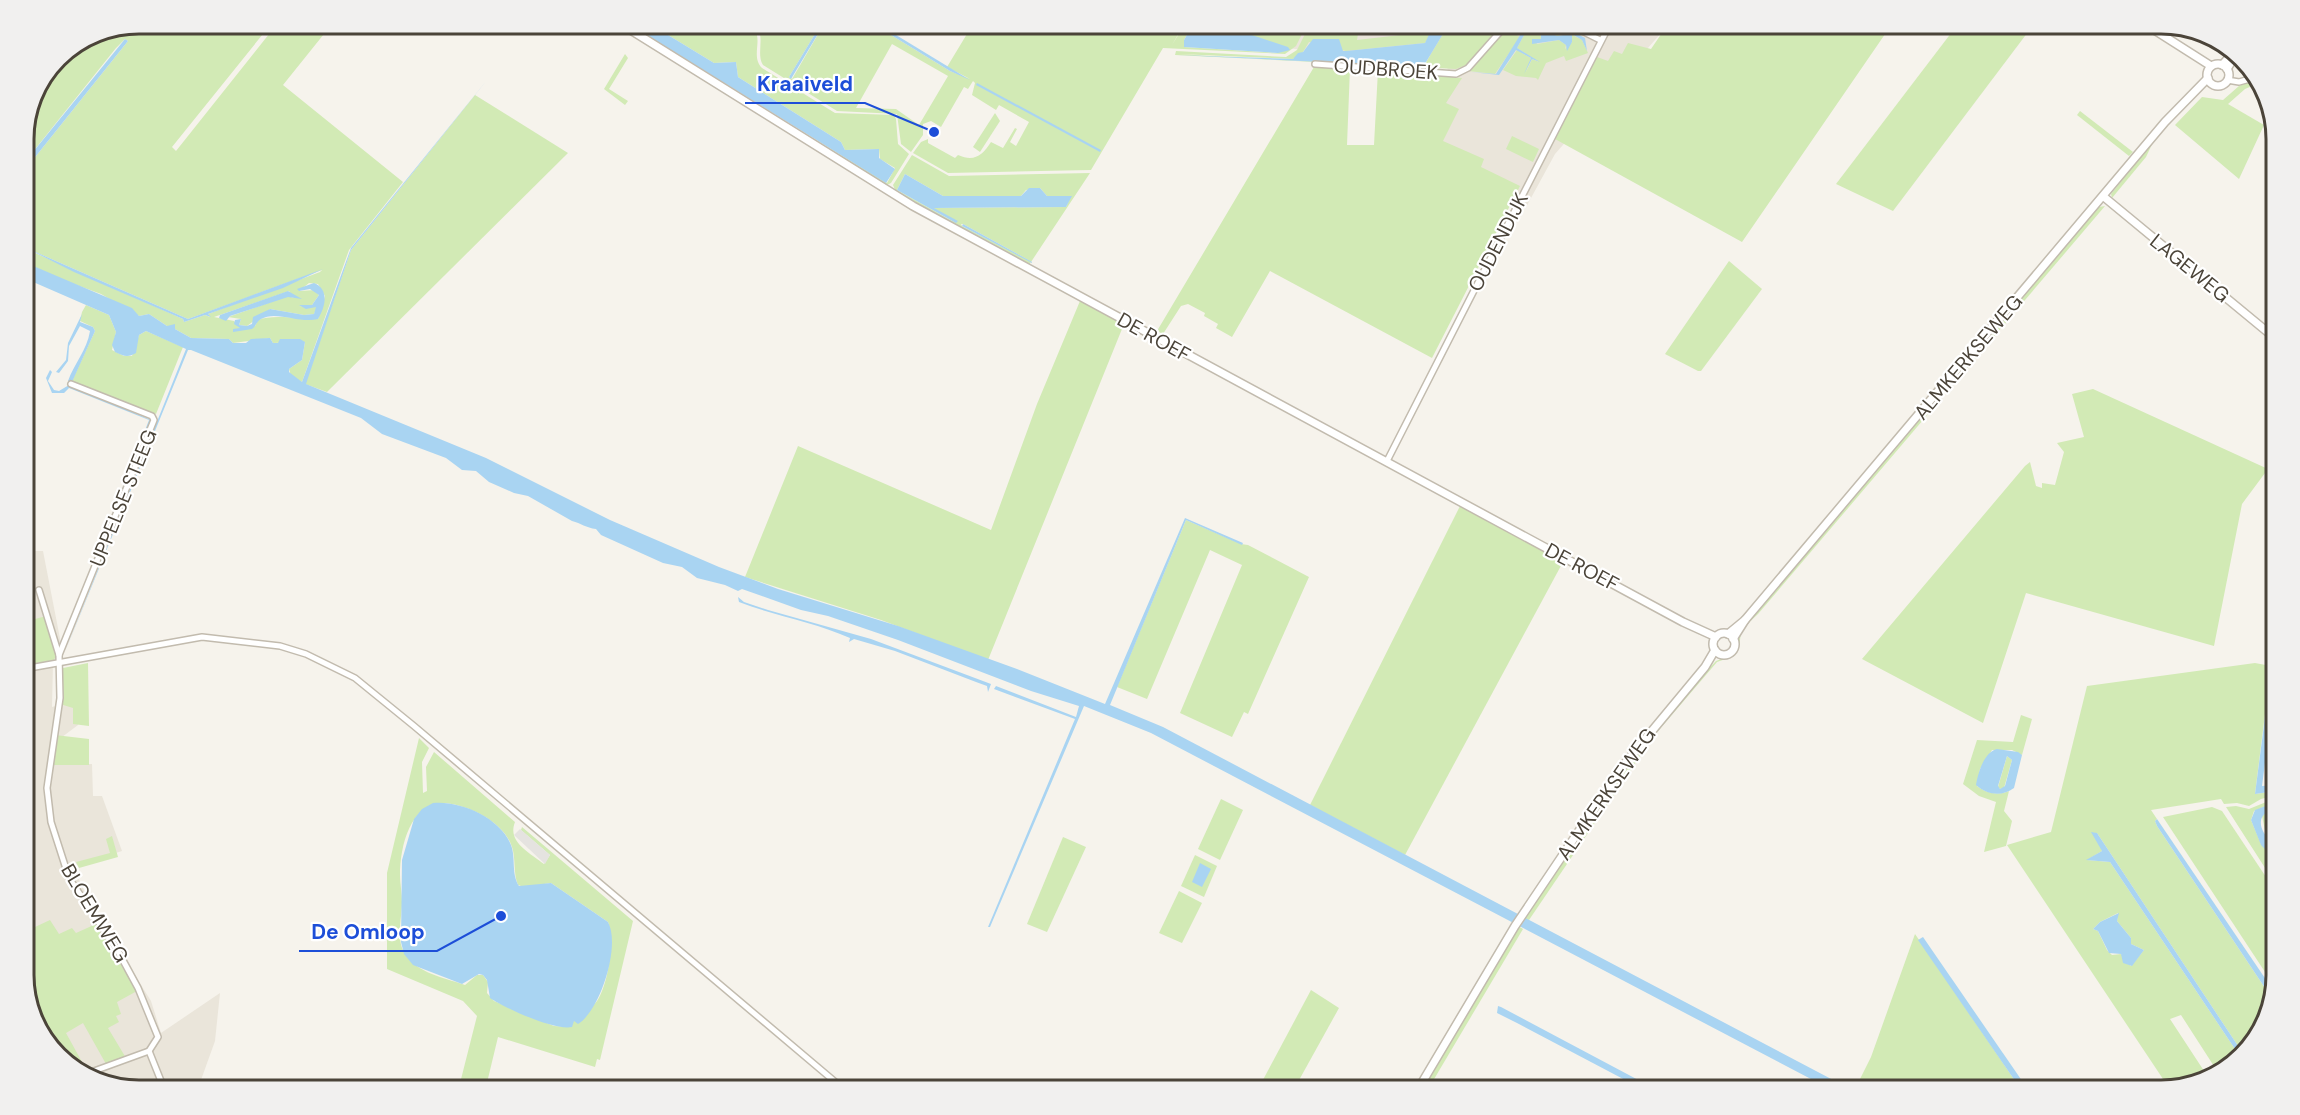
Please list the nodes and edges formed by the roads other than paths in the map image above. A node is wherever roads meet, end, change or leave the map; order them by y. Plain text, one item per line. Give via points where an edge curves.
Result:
1 (637, 34) edge
2 (1497, 34) edge
3 (1588, 34) edge
4 (1604, 34) edge
5 (2160, 34) edge
6 (1600, 40) junction
7 (2230, 60) edge
8 (1315, 64) dead end
9 (2225, 67) junction
10 (2209, 75) junction
11 (2228, 80) junction
12 (2247, 80) edge
13 (2104, 197) junction
14 (2265, 330) edge
15 (71, 384) dead end
16 (1387, 461) junction
17 (39, 590) dead end
18 (1731, 637) junction
19 (1715, 639) junction
20 (1717, 652) junction
21 (60, 655) junction
22 (59, 662) junction
23 (35, 667) edge
24 (149, 1052) junction
25 (95, 1071) edge
26 (160, 1080) edge
27 (833, 1080) edge
28 (1424, 1080) edge

1 - 16 street, DE ROEF via 913,206
2 - 8 street, OUDBROEK via 1468,68 1456,74
3 - 6 street
4 - 6 street, OUDENDIJK
5 - 10 street via 2193,57
6 - 16 street, OUDENDIJK
7 - 9 street
9 - 10 street
9 - 11 street
10 - 11 street via 2222,85
10 - 13 street, ALMKERKSEWEG
11 - 12 street
13 - 14 street, LAGEWEG
13 - 18 street, ALMKERKSEWEG
15 - 21 street, UPPELSE STEEG via 154,420
16 - 19 street, DE ROEF
17 - 21 street
18 - 19 street
18 - 20 street, ALMKERKSEWEG via 1735,646 1731,653
19 - 20 street
20 - 28 street, ALMKERKSEWEG via 1622,767 1515,926
21 - 22 street, UPPELSE STEEG
22 - 23 street
22 - 24 street, BLOEMWEG via 60,698 48,769 51,822 69,878 119,953 157,1029
22 - 27 street via 202,637 280,646 337,668 421,732
24 - 25 street
24 - 26 street

